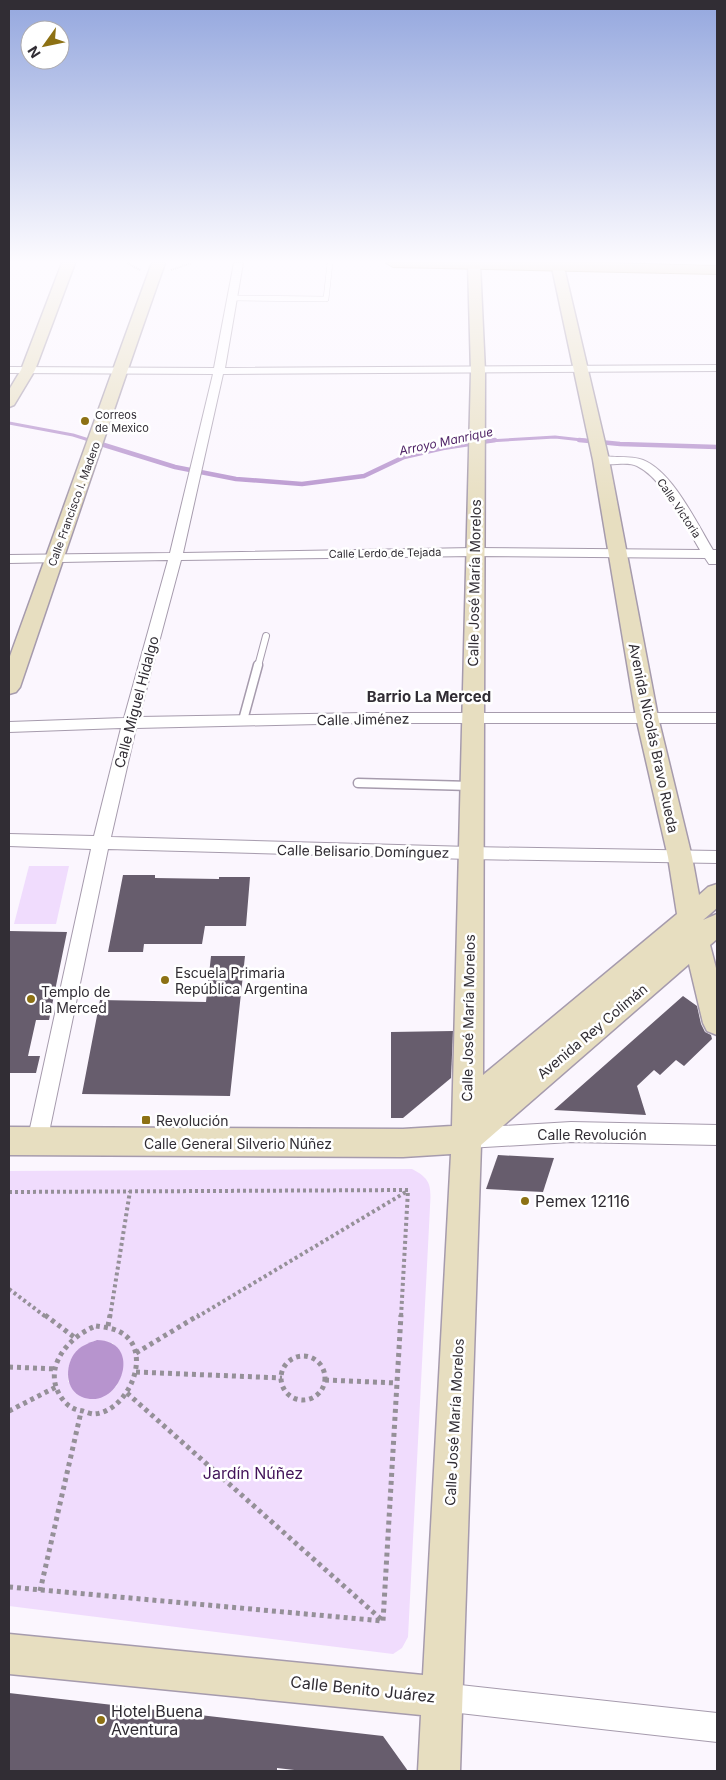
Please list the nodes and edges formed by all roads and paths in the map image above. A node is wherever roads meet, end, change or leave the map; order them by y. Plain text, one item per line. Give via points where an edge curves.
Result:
1 (37, 346) edge
2 (128, 346) edge
3 (224, 346) edge
4 (477, 346) edge
5 (577, 346) edge
6 (717, 368) edge
7 (478, 369) junction
8 (582, 369) junction
9 (9, 370) edge
10 (28, 370) junction
11 (119, 371) junction
12 (219, 371) junction
13 (9, 402) edge
14 (600, 456) junction
15 (474, 552) junction
16 (619, 553) junction
17 (713, 554) edge
18 (176, 556) junction
19 (54, 558) junction
20 (9, 559) edge
21 (717, 566) edge
22 (266, 636) dead end
23 (9, 687) edge
24 (472, 718) junction
25 (647, 718) junction
26 (717, 718) edge
27 (243, 720) junction
28 (130, 722) junction
29 (9, 727) edge
30 (358, 783) dead end
31 (471, 786) junction
32 (9, 840) edge
33 (100, 842) junction
34 (470, 853) junction
35 (680, 857) junction
36 (717, 857) edge
37 (717, 894) edge
38 (717, 924) edge
39 (693, 930) junction
40 (717, 1023) edge
41 (467, 1123) junction
42 (717, 1135) edge
43 (23, 1141) edge
44 (408, 1190) junction
45 (130, 1191) junction
46 (9, 1192) edge
47 (9, 1289) edge
48 (108, 1326) junction
49 (74, 1337) junction
50 (136, 1353) junction
51 (9, 1367) edge
52 (56, 1369) junction
53 (136, 1372) junction
54 (282, 1378) junction
55 (325, 1380) junction
56 (396, 1383) junction
57 (56, 1387) junction
58 (127, 1393) junction
59 (9, 1411) edge
60 (81, 1412) junction
61 (9, 1587) edge
62 (40, 1591) junction
63 (383, 1621) junction
64 (9, 1654) edge
65 (442, 1697) junction
66 (717, 1728) edge
67 (439, 1771) edge

1 - 10 street
2 - 11 street, Calle Francisco I. Madero
3 - 12 street, Calle Miguel Hidalgo
4 - 7 street, Calle José María Morelos
5 - 8 street
6 - 8 street
7 - 8 street
7 - 12 street
7 - 15 street, Calle José María Morelos
8 - 14 street, Avenida Nicolás Bravo Rueda
9 - 10 street
10 - 11 street
10 - 13 street
11 - 12 street
11 - 19 street, Calle Francisco I. Madero
12 - 18 street, Calle Miguel Hidalgo
14 - 16 street, Avenida Nicolás Bravo Rueda
14 - 17 street, Calle Victoria via 639,462 650,468 663,481
15 - 16 street, Calle Lerdo de Tejada
15 - 18 street, Calle Lerdo de Tejada
15 - 24 street, Calle José María Morelos
16 - 17 street, Calle Lerdo de Tejada
16 - 25 street, Avenida Nicolás Bravo Rueda
17 - 21 street, Calle Victoria
18 - 19 street, Calle Lerdo de Tejada
18 - 28 street, Calle Miguel Hidalgo
19 - 20 street, Calle Lerdo de Tejada
19 - 23 street, Calle Francisco I. Madero
22 - 27 lane
24 - 25 street, Calle Jiménez
24 - 27 street, Calle Jiménez
24 - 31 street, Calle José María Morelos
25 - 26 street, Calle Jiménez
25 - 35 street, Avenida Nicolás Bravo Rueda
27 - 28 street, Calle Jiménez
28 - 29 street, Calle Jiménez
28 - 33 street, Calle Miguel Hidalgo
30 - 31 lane
31 - 34 street, Calle José María Morelos
32 - 33 street, Calle Belisario Domínguez
33 - 34 street, Calle Belisario Domínguez
33 - 43 street, Calle Miguel Hidalgo
34 - 35 street, Calle Belisario Domínguez
34 - 41 street, Calle José María Morelos
35 - 36 street, Calle Belisario Domínguez
35 - 39 street, Avenida Nicolás Bravo Rueda
37 - 39 street, Avenida Rey Colimán
38 - 39 street, Avenida Rey Colimán
39 - 40 street, Avenida Nicolás Bravo Rueda
39 - 41 street, Avenida Rey Colimán
41 - 42 street, Calle Revolución via 571,1132
41 - 43 street, Calle General Silverio Núñez via 403,1143
41 - 65 street, Calle José María Morelos
44 - 45 path
44 - 50 path
44 - 56 path
45 - 46 path
45 - 48 path
47 - 49 path
48 - 49 path via 96,1326
48 - 50 path via 126,1335
49 - 52 path via 61,1353
50 - 53 path
51 - 52 path
52 - 57 path
53 - 54 path
53 - 58 path
54 - 55 path via 288,1395 301,1401 315,1397
54 - 55 path via 289,1360 302,1354 320,1363
55 - 56 path
56 - 63 path
57 - 59 path
57 - 60 path via 70,1407
58 - 60 path via 106,1410
58 - 63 path
60 - 62 path
61 - 62 path
62 - 63 path
64 - 65 street, Calle Benito Juárez
65 - 66 street, Calle Benito Juárez
65 - 67 street, Calle José María Morelos

